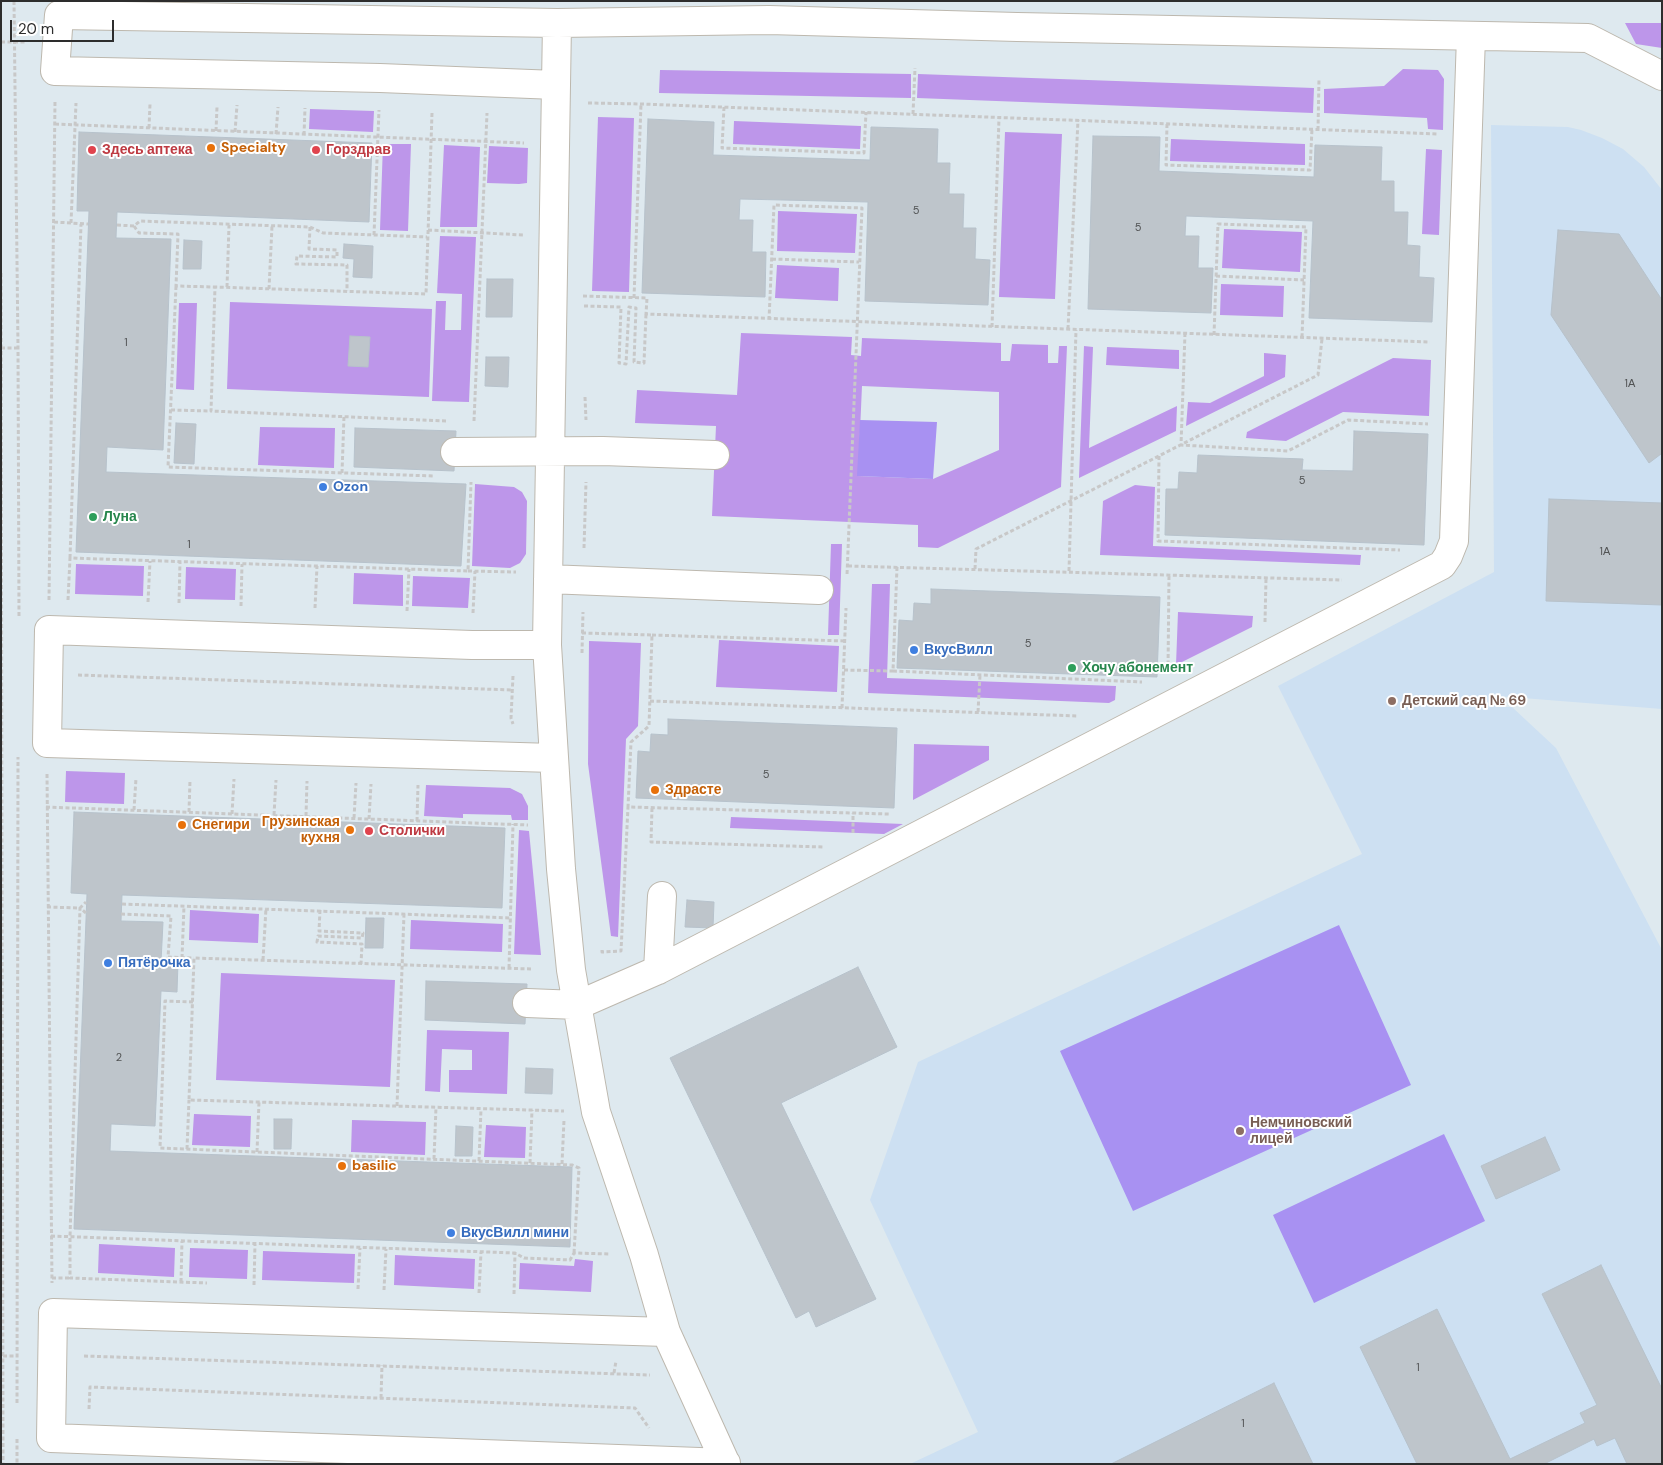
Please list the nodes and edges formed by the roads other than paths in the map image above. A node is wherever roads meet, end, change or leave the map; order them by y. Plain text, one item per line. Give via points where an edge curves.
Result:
1 (557, 23) junction
2 (1471, 36) junction
3 (1662, 76) edge
4 (556, 85) junction
5 (550, 451) junction
6 (455, 452) dead end
7 (715, 455) dead end
8 (548, 579) junction
9 (819, 590) dead end
10 (547, 645) junction
11 (553, 758) junction
12 (662, 896) dead end
13 (658, 970) junction
14 (526, 1003) dead end
15 (578, 1005) junction
16 (666, 1332) junction
17 (471, 1459) edge
18 (726, 1464) edge

1 - 2 lane via 768,20
1 - 4 lane
1 - 4 lane via 59,15 55,71
2 - 3 lane via 1588,38
2 - 13 lane via 1454,541 1442,565
4 - 5 lane
5 - 6 lane
5 - 7 lane
5 - 8 lane
8 - 9 lane
8 - 10 lane
10 - 11 lane
10 - 11 lane via 49,630 47,743
11 - 15 lane via 571,970
12 - 13 lane
13 - 15 lane
14 - 15 lane
15 - 16 lane via 596,1112
16 - 17 lane via 53,1313 51,1438
16 - 18 lane
17 - 18 lane

